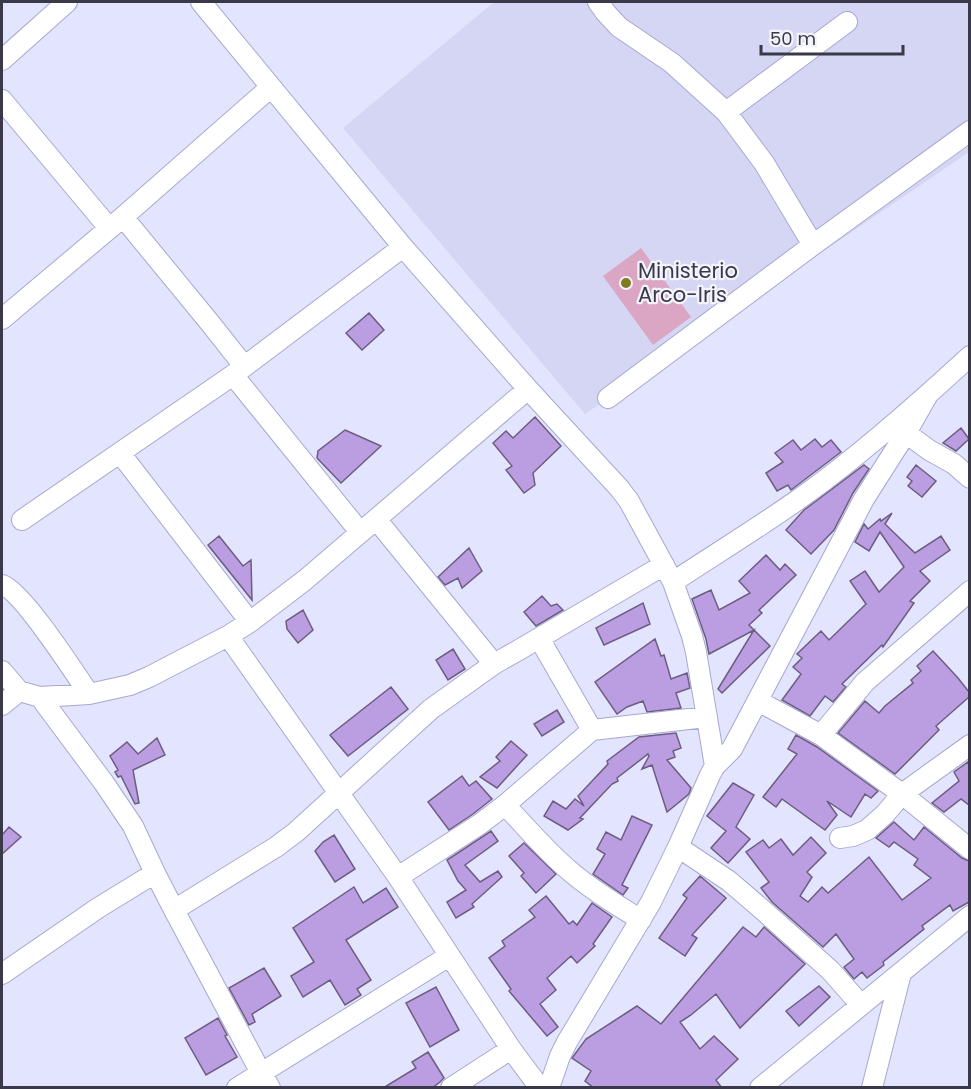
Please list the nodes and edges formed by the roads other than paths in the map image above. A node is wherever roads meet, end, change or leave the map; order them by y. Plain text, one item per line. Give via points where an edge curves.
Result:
1 (67, 2) edge
2 (201, 2) edge
3 (598, 2) edge
4 (847, 22) dead end
5 (2, 60) edge
6 (271, 87) junction
7 (2, 99) edge
8 (726, 112) junction
9 (969, 131) edge
10 (116, 222) junction
11 (813, 245) junction
12 (403, 247) junction
13 (2, 319) edge
14 (969, 356) edge
15 (238, 371) junction
16 (528, 388) junction
17 (927, 396) junction
18 (608, 398) dead end
19 (906, 433) junction
20 (120, 453) junction
21 (969, 478) edge
22 (376, 519) junction
23 (22, 520) dead end
24 (360, 532) junction
25 (669, 574) junction
26 (2, 585) edge
27 (966, 600) edge
28 (250, 622) junction
29 (228, 636) junction
30 (539, 638) junction
31 (494, 664) junction
32 (2, 671) edge
33 (19, 691) junction
34 (89, 694) junction
35 (40, 697) junction
36 (758, 701) junction
37 (2, 705) edge
38 (706, 717) junction
39 (592, 730) junction
40 (822, 735) junction
41 (969, 745) edge
42 (715, 766) junction
43 (338, 793) junction
44 (902, 794) junction
45 (506, 805) junction
46 (840, 838) dead end
47 (678, 847) junction
48 (969, 849) edge
49 (154, 873) junction
50 (398, 877) junction
51 (174, 910) junction
52 (969, 916) edge
53 (640, 920) junction
54 (449, 956) junction
55 (5, 966) edge
56 (901, 973) junction
57 (861, 1005) junction
58 (512, 1049) junction
59 (266, 1080) edge
60 (237, 1088) edge
61 (451, 1088) edge
62 (540, 1088) edge
63 (549, 1088) edge
64 (760, 1088) edge
65 (872, 1088) edge

1 - 5 street
2 - 6 street
3 - 8 street via 619,27 672,63
4 - 8 street
6 - 10 street
6 - 12 street
7 - 10 street
8 - 11 street via 764,163
9 - 11 street
10 - 13 street
10 - 15 street via 210,323
11 - 18 street
12 - 15 street
12 - 16 street
14 - 17 street
15 - 20 street
15 - 24 street
16 - 22 street
16 - 25 street via 620,489
17 - 19 street
17 - 25 street via 819,485
19 - 21 street
19 - 36 street via 864,499
20 - 23 street
20 - 28 street
22 - 24 street
22 - 31 street
24 - 28 street
25 - 30 street
25 - 38 street via 692,636
26 - 34 street via 19,598
27 - 40 street via 865,682
28 - 29 street
29 - 34 street via 130,685
29 - 43 street
30 - 31 street
30 - 39 street
31 - 43 street via 431,709
32 - 33 street
33 - 35 street
33 - 37 street
34 - 35 street
35 - 49 street via 122,807
36 - 40 street
36 - 42 street via 732,749
38 - 39 street
38 - 42 street
39 - 45 street
40 - 44 street
41 - 44 street
42 - 47 street
43 - 50 street
43 - 51 street via 276,847
44 - 46 street via 867,830
44 - 48 street
45 - 50 street
45 - 53 street via 570,872
47 - 53 street
47 - 57 street via 729,881 830,970
49 - 51 street
49 - 55 street
50 - 54 street
51 - 59 street
52 - 56 street
53 - 63 street via 567,1042
54 - 58 street
54 - 59 street
56 - 57 street
56 - 65 street
57 - 64 street
58 - 61 street
58 - 62 street
59 - 60 street

